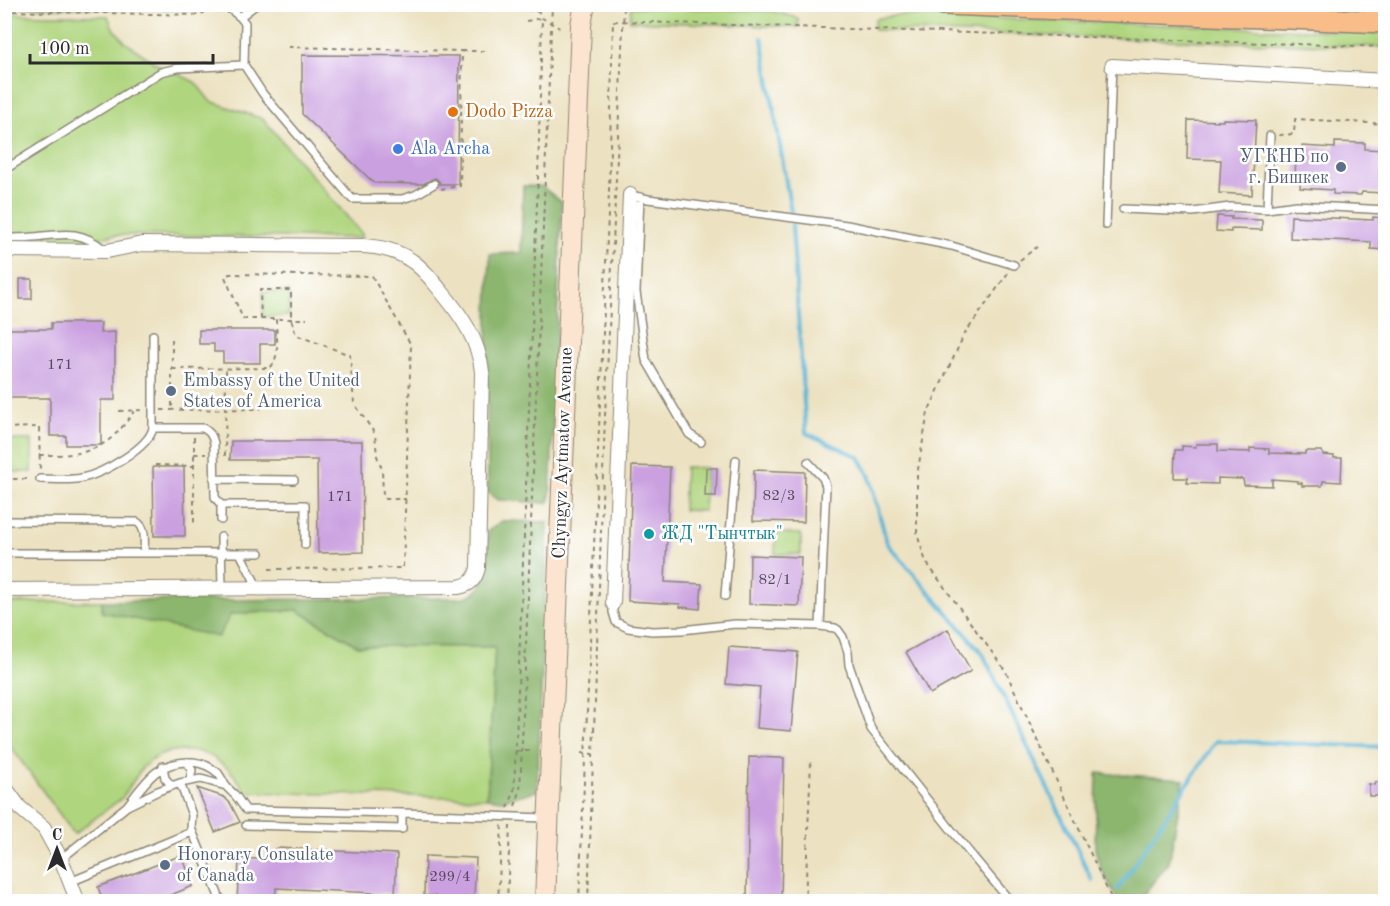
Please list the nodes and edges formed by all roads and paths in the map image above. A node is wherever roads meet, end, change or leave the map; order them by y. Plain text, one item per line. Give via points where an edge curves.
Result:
1 (218, 4) edge
2 (224, 4) edge
3 (257, 4) edge
4 (585, 4) edge
5 (944, 4) edge
6 (552, 5) edge
7 (959, 5) edge
8 (624, 6) dead end
9 (4, 11) edge
10 (240, 17) junction
11 (542, 18) junction
12 (526, 21) dead end
13 (624, 21) junction
14 (1386, 22) edge
15 (551, 23) junction
16 (560, 28) dead end
17 (1386, 47) edge
18 (288, 48) dead end
19 (462, 51) junction
20 (484, 51) dead end
21 (244, 65) junction
22 (1112, 66) joint
23 (1386, 81) edge
24 (1386, 124) edge
25 (1270, 136) joint
26 (4, 170) edge
27 (434, 184) dead end
28 (415, 195) junction
29 (635, 196) junction
30 (1267, 208) junction
31 (1123, 209) dead end
32 (1386, 210) edge
33 (1106, 225) dead end
34 (4, 238) edge
35 (1037, 247) dead end
36 (4, 250) edge
37 (107, 251) junction
38 (1014, 265) junction
39 (261, 319) junction
40 (276, 319) junction
41 (291, 319) junction
42 (307, 319) dead end
43 (153, 335) dead end
44 (172, 339) dead end
45 (172, 369) junction
46 (226, 369) junction
47 (261, 409) dead end
48 (153, 410) junction
49 (172, 410) junction
50 (226, 410) junction
51 (119, 411) dead end
52 (134, 411) junction
53 (4, 428) edge
54 (153, 428) junction
55 (194, 428) junction
56 (702, 442) dead end
57 (39, 454) junction
58 (225, 455) dead end
59 (736, 460) dead end
60 (808, 462) dead end
61 (155, 465) dead end
62 (194, 466) junction
63 (4, 479) edge
64 (40, 479) junction
65 (214, 479) junction
66 (294, 480) dead end
67 (406, 499) junction
68 (220, 505) junction
69 (221, 520) dead end
70 (4, 521) edge
71 (194, 526) dead end
72 (221, 537) dead end
73 (305, 545) dead end
74 (144, 553) junction
75 (222, 553) junction
76 (240, 553) junction
77 (260, 553) dead end
78 (4, 554) edge
79 (268, 569) dead end
80 (222, 588) junction
81 (258, 588) junction
82 (4, 590) edge
83 (725, 596) dead end
84 (613, 603) joint
85 (820, 626) junction
86 (516, 751) junction
87 (521, 751) junction
88 (530, 752) dead end
89 (581, 753) dead end
90 (585, 754) junction
91 (593, 754) junction
92 (811, 760) dead end
93 (187, 762) junction
94 (163, 766) junction
95 (190, 780) junction
96 (180, 783) junction
97 (4, 786) edge
98 (172, 786) junction
99 (226, 786) junction
100 (127, 806) junction
101 (402, 813) junction
102 (508, 816) junction
103 (548, 818) junction
104 (246, 825) dead end
105 (192, 832) junction
106 (62, 859) junction
107 (70, 882) junction
108 (78, 902) edge
109 (215, 902) edge
110 (498, 902) edge
111 (507, 902) edge
112 (545, 902) edge
113 (579, 902) edge
114 (588, 902) edge
115 (805, 902) edge
116 (1011, 902) edge
117 (1113, 902) edge

1 - 9 path via 200,15
2 - 10 lane
3 - 10 lane
3 - 11 path via 527,10 538,12
4 - 103 main road, Chyngyz Aytmatov Avenue
5 - 7 main road
6 - 15 path
7 - 14 main road
8 - 13 path
10 - 21 lane via 245,23
11 - 12 path
11 - 15 path
11 - 86 path
13 - 17 path
13 - 90 path via 613,21
13 - 91 path
15 - 16 path
15 - 87 path
18 - 19 path
19 - 20 path
19 - 28 path via 460,186
21 - 26 lane via 161,72
21 - 28 lane via 263,94 352,199 402,199
22 - 23 street
22 - 33 lane
24 - 25 path via 1295,119 1294,134
25 - 30 lane
27 - 28 lane
29 - 38 lane via 848,225 952,246
29 - 56 lane via 636,292 646,360 689,434
29 - 84 street
30 - 31 lane via 1193,212
30 - 32 lane via 1296,205
34 - 37 lane via 70,233
35 - 38 path
36 - 37 street
37 - 81 street via 142,244 364,246 389,250 423,269 473,338 482,372 478,568 471,583 458,587
38 - 117 path via 964,336 928,412 917,475 917,534 926,562 1005,670
39 - 40 path
39 - 41 path via 260,290 291,290
39 - 67 path via 243,319 226,275 372,276 411,345
40 - 41 path
40 - 46 path via 276,356 270,368
41 - 42 path
41 - 67 path via 296,335 350,356 354,403 375,434 382,469 382,496
43 - 48 lane
44 - 45 path
45 - 46 path
45 - 49 path
46 - 50 path
47 - 50 path
48 - 49 path
48 - 52 path
48 - 54 lane
49 - 50 path
50 - 58 path
51 - 52 path
52 - 57 path via 117,433 95,449 63,455
53 - 57 path via 39,427
54 - 55 lane
54 - 64 lane via 149,439 103,471 82,478
55 - 62 path
55 - 65 lane via 203,428 212,436
57 - 64 path
59 - 83 lane
60 - 85 lane via 826,486
61 - 62 path
62 - 71 path
63 - 64 path
65 - 66 lane
65 - 68 lane via 214,497
67 - 79 path via 403,568
68 - 69 lane
68 - 73 lane via 305,505
70 - 74 lane via 137,522 144,530
72 - 75 lane
74 - 75 lane
74 - 78 lane
75 - 76 lane
75 - 80 lane
76 - 77 lane
76 - 81 lane
80 - 81 street
80 - 82 street
84 - 85 lane via 616,622 621,626 652,631 735,624
85 - 116 lane via 835,628 843,637 871,729
86 - 87 path
86 - 102 path via 514,792
87 - 88 path
87 - 102 path via 520,792
89 - 90 path
90 - 91 path
90 - 113 path
91 - 114 path
92 - 115 path
93 - 94 lane
93 - 95 lane via 192,770
93 - 99 lane via 207,765
94 - 98 lane via 165,778
94 - 100 lane
95 - 96 lane
95 - 99 lane
96 - 98 lane
96 - 105 lane via 192,815
97 - 106 street via 20,808 44,828
98 - 100 lane
99 - 101 lane via 246,810
100 - 106 lane
101 - 102 lane
101 - 104 lane via 402,829
102 - 103 lane
102 - 110 path via 502,823
102 - 111 path
103 - 112 main road, Chyngyz Aytmatov Avenue
105 - 107 lane
105 - 109 lane via 220,899
106 - 107 street
107 - 108 street

